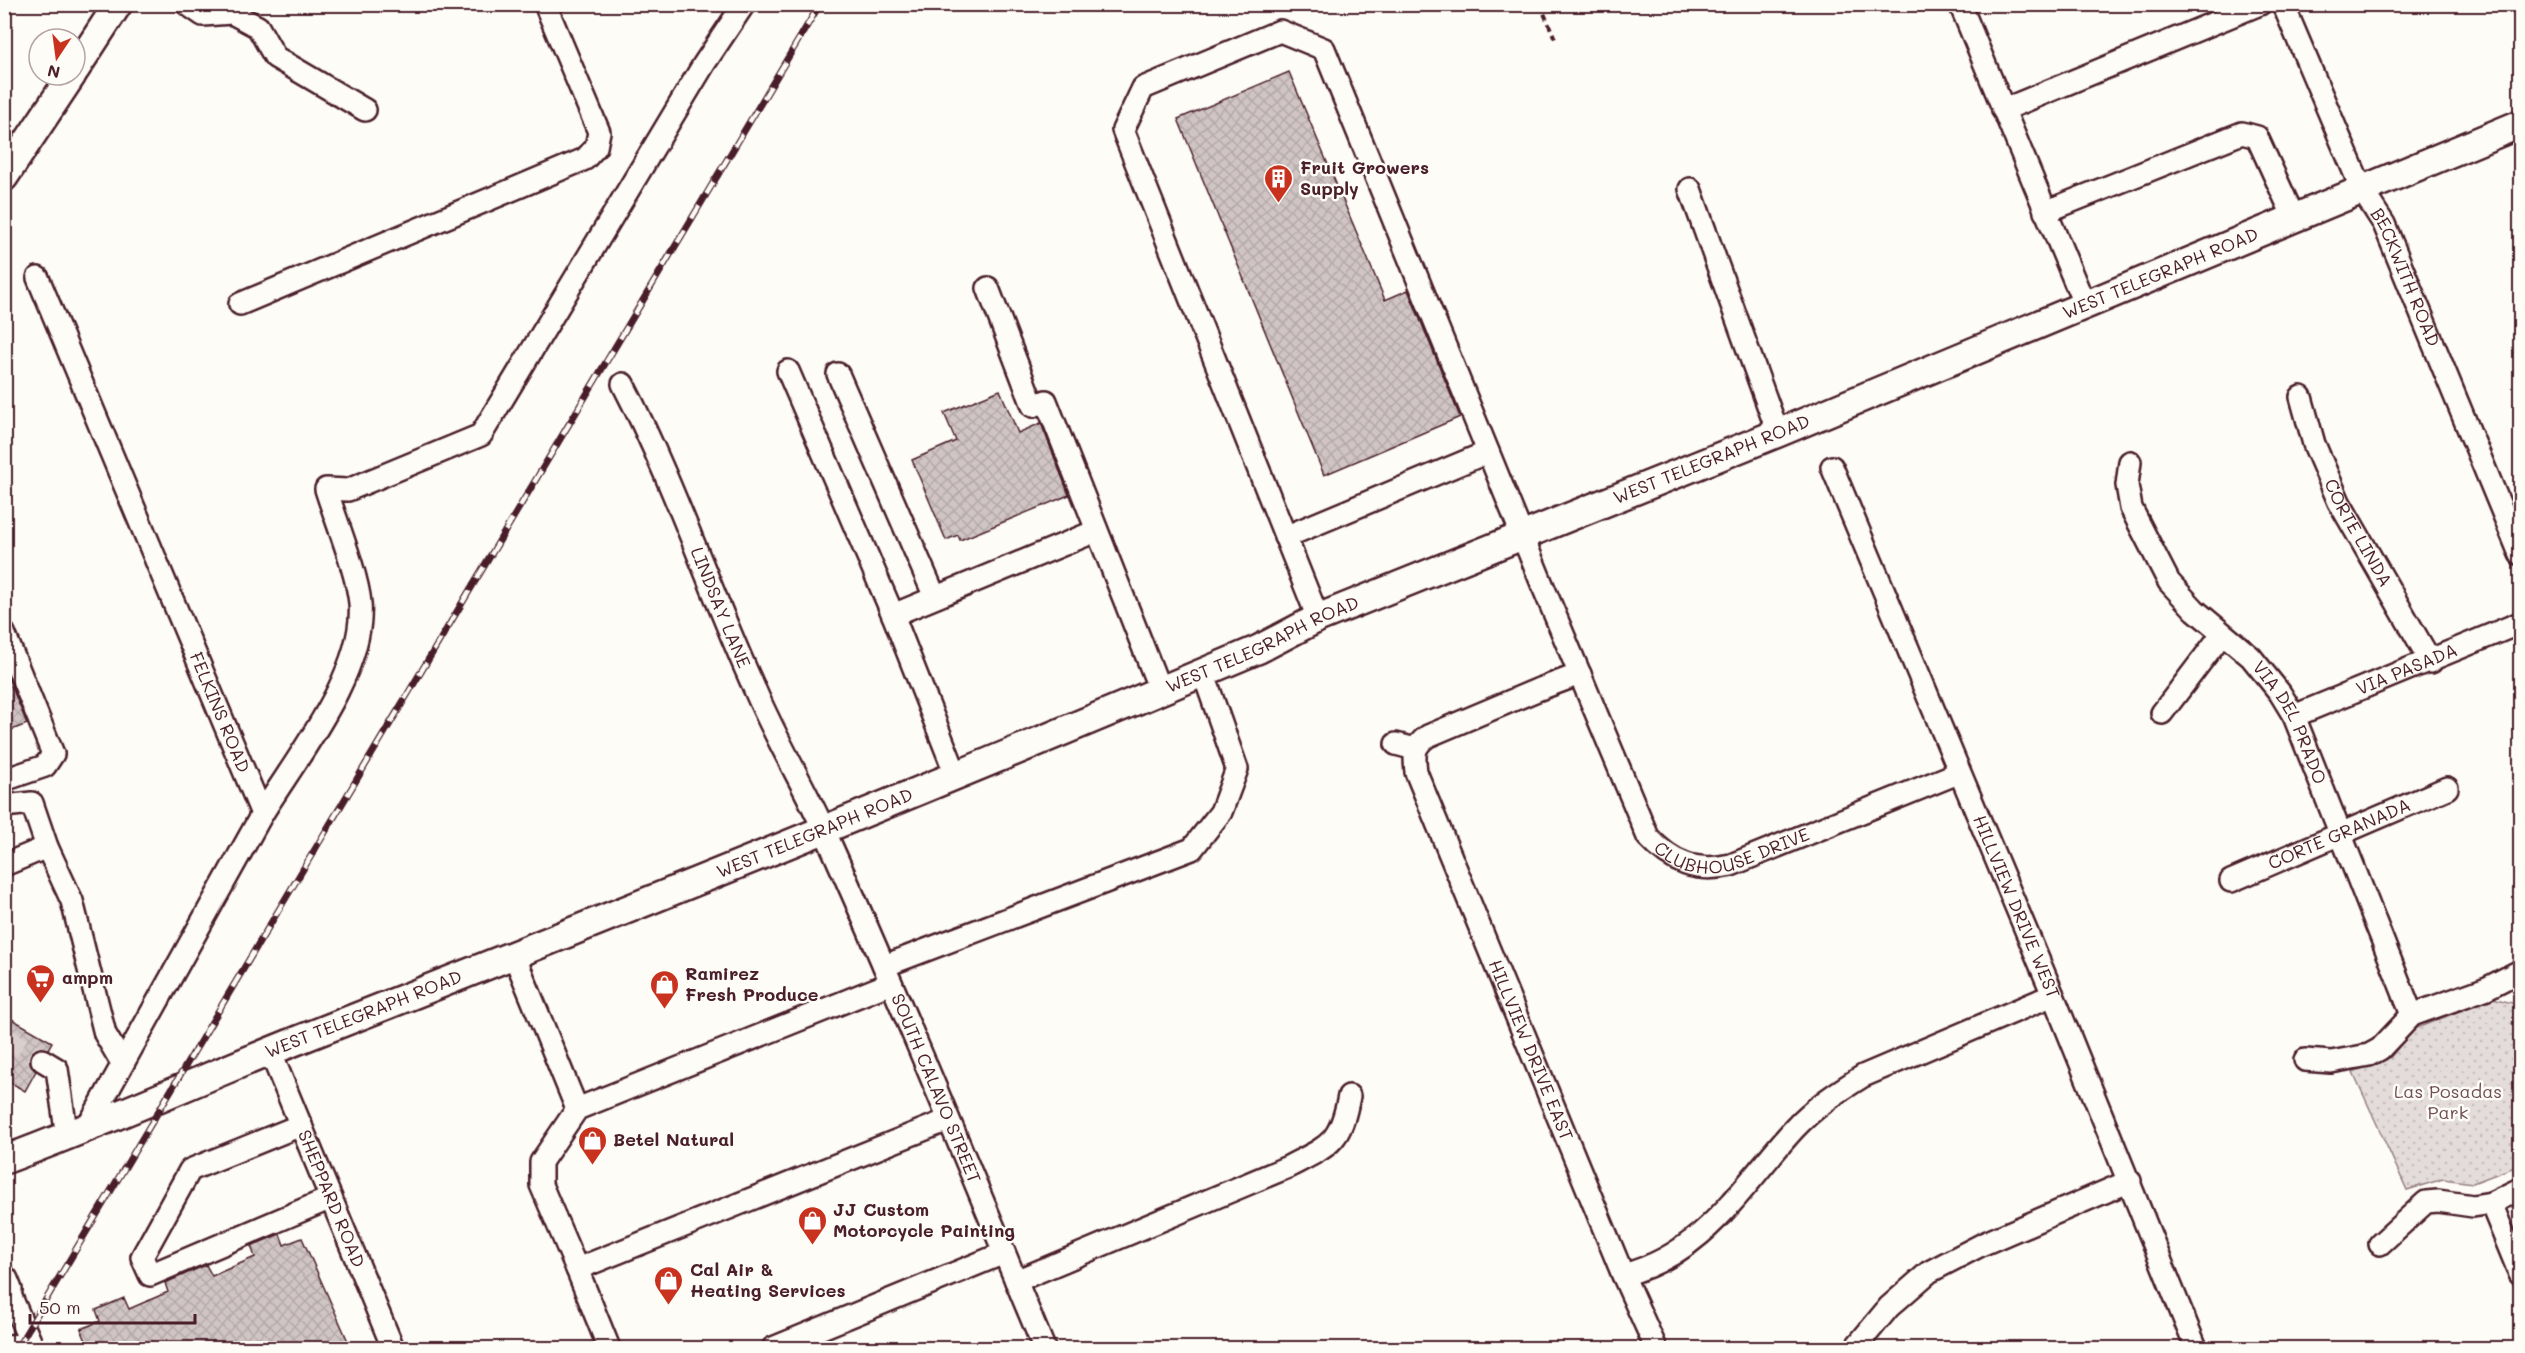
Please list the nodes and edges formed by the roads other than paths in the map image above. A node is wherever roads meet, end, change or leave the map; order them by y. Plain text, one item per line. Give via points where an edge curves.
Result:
1 (118, 4) edge
2 (187, 4) edge
3 (545, 4) edge
4 (744, 4) edge
5 (1960, 4) edge
6 (2260, 4) edge
7 (2283, 4) edge
8 (232, 7) edge
9 (87, 52) edge
10 (64, 87) edge
11 (2004, 110) junction
12 (365, 111) dead end
13 (2520, 124) edge
14 (4, 177) edge
15 (1690, 189) dead end
16 (2362, 190) junction
17 (2045, 212) junction
18 (2294, 218) junction
19 (38, 278) dead end
20 (988, 288) dead end
21 (240, 304) dead end
22 (2085, 306) junction
23 (788, 371) dead end
24 (838, 374) dead end
25 (623, 384) dead end
26 (2301, 397) dead end
27 (1779, 433) junction
28 (1488, 452) junction
29 (2130, 462) dead end
30 (1832, 467) dead end
31 (1096, 531) junction
32 (1522, 536) junction
33 (1285, 537) junction
34 (2520, 554) edge
35 (936, 597) junction
36 (893, 615) junction
37 (1318, 618) junction
38 (2520, 623) edge
39 (4, 633) edge
40 (2222, 634) junction
41 (2431, 662) junction
42 (1203, 672) junction
43 (1580, 674) junction
44 (1160, 690) junction
45 (2162, 713) dead end
46 (2294, 716) junction
47 (1958, 773) junction
48 (956, 775) junction
49 (4, 780) edge
50 (2447, 788) dead end
51 (4, 806) edge
52 (262, 814) junction
53 (824, 829) junction
54 (2340, 836) junction
55 (47, 847) junction
56 (4, 865) edge
57 (2231, 880) dead end
58 (514, 955) junction
59 (2520, 971) edge
60 (887, 974) junction
61 (2053, 995) junction
62 (2412, 1015) junction
63 (270, 1051) junction
64 (42, 1060) tunnel mouth
65 (2306, 1060) dead end
66 (122, 1063) junction
67 (1349, 1096) dead end
68 (577, 1109) junction
69 (948, 1120) junction
70 (301, 1125) junction
71 (76, 1133) junction
72 (4, 1160) edge
73 (2130, 1181) junction
74 (2520, 1189) edge
75 (331, 1198) junction
76 (2492, 1203) junction
77 (2380, 1244) dead end
78 (1004, 1252) junction
79 (577, 1269) junction
80 (2520, 1274) edge
81 (1623, 1275) junction
82 (1016, 1281) junction
83 (6, 1288) edge
84 (4, 1346) edge
85 (32, 1347) edge
86 (393, 1348) edge
87 (609, 1348) edge
88 (773, 1348) edge
89 (1044, 1348) edge
90 (1656, 1348) edge
91 (1854, 1348) edge
92 (2196, 1348) edge

1 - 9 main road
2 - 8 street via 203,15
3 - 21 street via 599,132 596,147 585,159
4 - 52 street via 481,435 348,490 326,489 360,601 360,629 344,682
5 - 11 street
6 - 11 street
7 - 16 street, BECKWITH ROAD
8 - 12 street via 258,27 274,57
10 - 14 main road
11 - 17 street
13 - 16 main road, WEST TELEGRAPH ROAD
15 - 27 street
16 - 18 main road, WEST TELEGRAPH ROAD
16 - 34 street, BECKWITH ROAD via 2384,224
17 - 18 street via 2242,133 2257,137
17 - 22 street
18 - 22 main road, WEST TELEGRAPH ROAD
19 - 52 street, FELKINS ROAD
20 - 31 street via 1033,406 1046,401
22 - 27 main road, WEST TELEGRAPH ROAD
23 - 36 street
24 - 35 street
25 - 53 street, LINDSAY LANE via 681,511 754,689
26 - 41 street, CORTE LINDA via 2314,444 2339,502
27 - 32 main road, WEST TELEGRAPH ROAD
28 - 32 street, CLUBHOUSE DRIVE
28 - 33 street
28 - 33 street, CLUBHOUSE DRIVE via 1324,50 1280,32 1143,88 1123,130
29 - 40 street, VIA DEL PRADO via 2127,485 2131,508 2147,544 2169,582
30 - 47 street, HILLVIEW DRIVE WEST
31 - 35 street
31 - 44 street
32 - 37 main road, WEST TELEGRAPH ROAD
32 - 43 street, CLUBHOUSE DRIVE
33 - 37 street, CLUBHOUSE DRIVE
35 - 36 street
36 - 48 street
37 - 42 main road, WEST TELEGRAPH ROAD
38 - 41 street, VIA PASADA
39 - 49 street via 53,754 45,766
40 - 45 street
40 - 46 street, VIA DEL PRADO via 2251,657
41 - 46 street, VIA PASADA
42 - 44 main road, WEST TELEGRAPH ROAD
42 - 60 street via 1237,769 1221,812 1192,849
43 - 47 street, CLUBHOUSE DRIVE via 1648,837 1662,852 1686,866 1708,869 1731,865
43 - 81 street, HILLVIEW DRIVE EAST via 1405,747
44 - 48 main road, WEST TELEGRAPH ROAD
46 - 54 street, VIA DEL PRADO
47 - 61 street, HILLVIEW DRIVE WEST
48 - 53 main road, WEST TELEGRAPH ROAD
50 - 54 street, CORTE GRANADA
51 - 55 street via 32,803
52 - 66 street
53 - 58 main road, WEST TELEGRAPH ROAD
53 - 60 street, SOUTH CALAVO STREET
54 - 57 street, CORTE GRANADA
54 - 62 street, VIA DEL PRADO
55 - 56 street
55 - 66 street via 72,901 105,1034
58 - 63 main road, WEST TELEGRAPH ROAD
58 - 68 street
59 - 62 street via 2487,988
60 - 68 street
60 - 69 street, SOUTH CALAVO STREET
61 - 73 street, HILLVIEW DRIVE WEST
61 - 81 street via 1863,1076 1844,1088 1795,1127 1697,1239 1652,1265
62 - 65 street via 2369,1056 2331,1062
63 - 70 street, SHEPPARD ROAD
63 - 71 main road, WEST TELEGRAPH ROAD
64 - 71 street via 57,1069
66 - 71 street
67 - 82 street via 1342,1130 1317,1152
68 - 79 street via 541,1162 541,1185
69 - 78 street, SOUTH CALAVO STREET
69 - 79 street
70 - 75 street, SHEPPARD ROAD
70 - 75 street via 190,1170 142,1257 150,1275
71 - 72 main road, WEST TELEGRAPH ROAD
73 - 91 street via 1983,1244 1929,1272 1896,1300
73 - 92 street, HILLVIEW DRIVE WEST
74 - 76 street
75 - 86 street, SHEPPARD ROAD
76 - 77 street via 2473,1206 2426,1202
76 - 80 street
78 - 82 street, SOUTH CALAVO STREET
78 - 88 street
79 - 87 street
81 - 90 street, HILLVIEW DRIVE EAST
82 - 89 street, SOUTH CALAVO STREET
83 - 85 street
84 - 85 street

